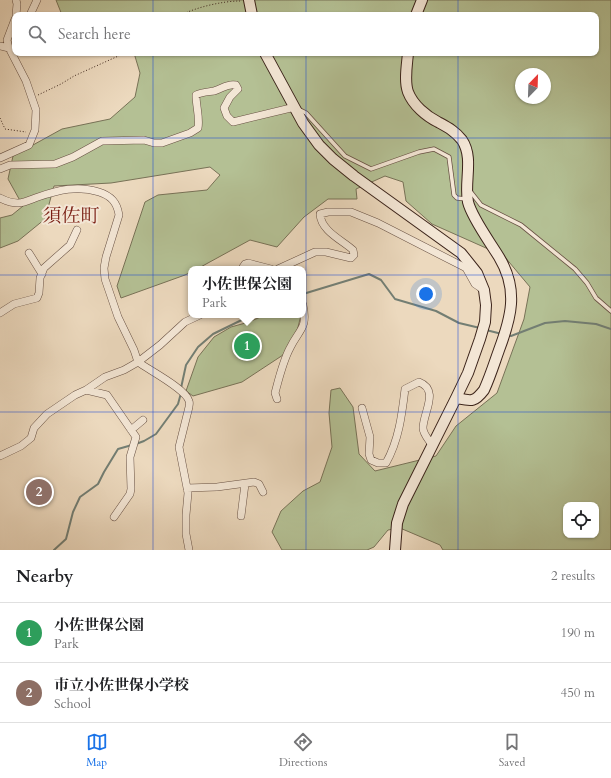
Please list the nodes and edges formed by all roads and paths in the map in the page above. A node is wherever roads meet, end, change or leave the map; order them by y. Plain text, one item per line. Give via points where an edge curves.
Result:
1 (16, 0) edge
2 (37, 0) edge
3 (249, 0) edge
4 (422, 0) edge
5 (17, 12) edge
6 (31, 12) edge
7 (190, 12) edge
8 (251, 12) edge
9 (417, 12) edge
10 (12, 28) edge
11 (0, 46) edge
12 (9, 48) junction
13 (12, 54) edge
14 (13, 56) edge
15 (119, 56) edge
16 (267, 56) edge
17 (408, 56) edge
18 (32, 97) junction
19 (295, 107) junction
20 (0, 118) edge
21 (24, 132) dead end
22 (0, 158) edge
23 (0, 168) edge
24 (466, 187) junction
25 (0, 198) edge
26 (468, 199) junction
27 (78, 230) dead end
28 (29, 253) dead end
29 (244, 266) edge
30 (260, 266) edge
31 (285, 266) edge
32 (42, 274) junction
33 (484, 290) junction
34 (611, 311) edge
35 (0, 313) edge
36 (194, 318) edge
37 (304, 318) edge
38 (138, 362) junction
39 (86, 390) junction
40 (456, 398) junction
41 (277, 399) dead end
42 (362, 408) dead end
43 (143, 420) dead end
44 (132, 430) junction
45 (432, 445) junction
46 (0, 456) edge
47 (245, 484) junction
48 (187, 488) junction
49 (263, 492) dead end
50 (241, 516) dead end
51 (114, 518) dead end
52 (189, 550) edge
53 (395, 550) edge

1 - 5 street
2 - 6 street
3 - 7 path
3 - 8 street
4 - 9 street
10 - 12 street via 7,40
11 - 12 street
12 - 13 street
14 - 18 street
15 - 18 path
16 - 19 street
17 - 24 street via 408,92 422,111 447,126 462,140 467,150
18 - 22 street via 36,110 35,130 29,145
19 - 23 street via 233,122 226,116 224,108 238,89 236,84 230,84 215,91 196,95 198,128 183,136 162,143 144,140 102,141 55,164
19 - 26 lane via 306,113 344,156 371,169 434,149 449,157 454,194 457,198
19 - 33 street via 319,145 333,159 461,253 477,273
20 - 21 path via 5,129
24 - 26 street
24 - 34 lane via 481,205 521,225 575,269 596,298
25 - 38 street via 18,203 76,187 106,194 113,200 119,215 106,257 105,279 118,318
26 - 40 street via 474,215 509,278 511,305 505,334 484,390 478,399 470,401
27 - 32 street via 70,245 44,268
28 - 32 street
29 - 30 street via 248,263
31 - 33 street via 315,252 351,258 354,255 353,250 323,224 320,214 351,212 378,222 466,268 475,284
32 - 35 street via 37,298 14,304
33 - 40 street via 486,305 483,329 468,373
36 - 38 street via 185,322
37 - 41 street via 304,326 290,348 275,393
38 - 39 street via 105,377
38 - 48 street via 171,383 189,401 180,447
39 - 44 street via 108,396
39 - 46 street via 47,414 34,428 31,438 21,446
40 - 45 street
42 - 45 street via 370,437 371,460 386,463 402,416 405,389 419,382 425,384 430,405 423,427
43 - 44 street
44 - 51 street via 136,436 130,457 132,489
45 - 53 street via 403,504 397,523
47 - 48 street
47 - 49 street via 259,484
47 - 50 street
48 - 52 street via 186,534

